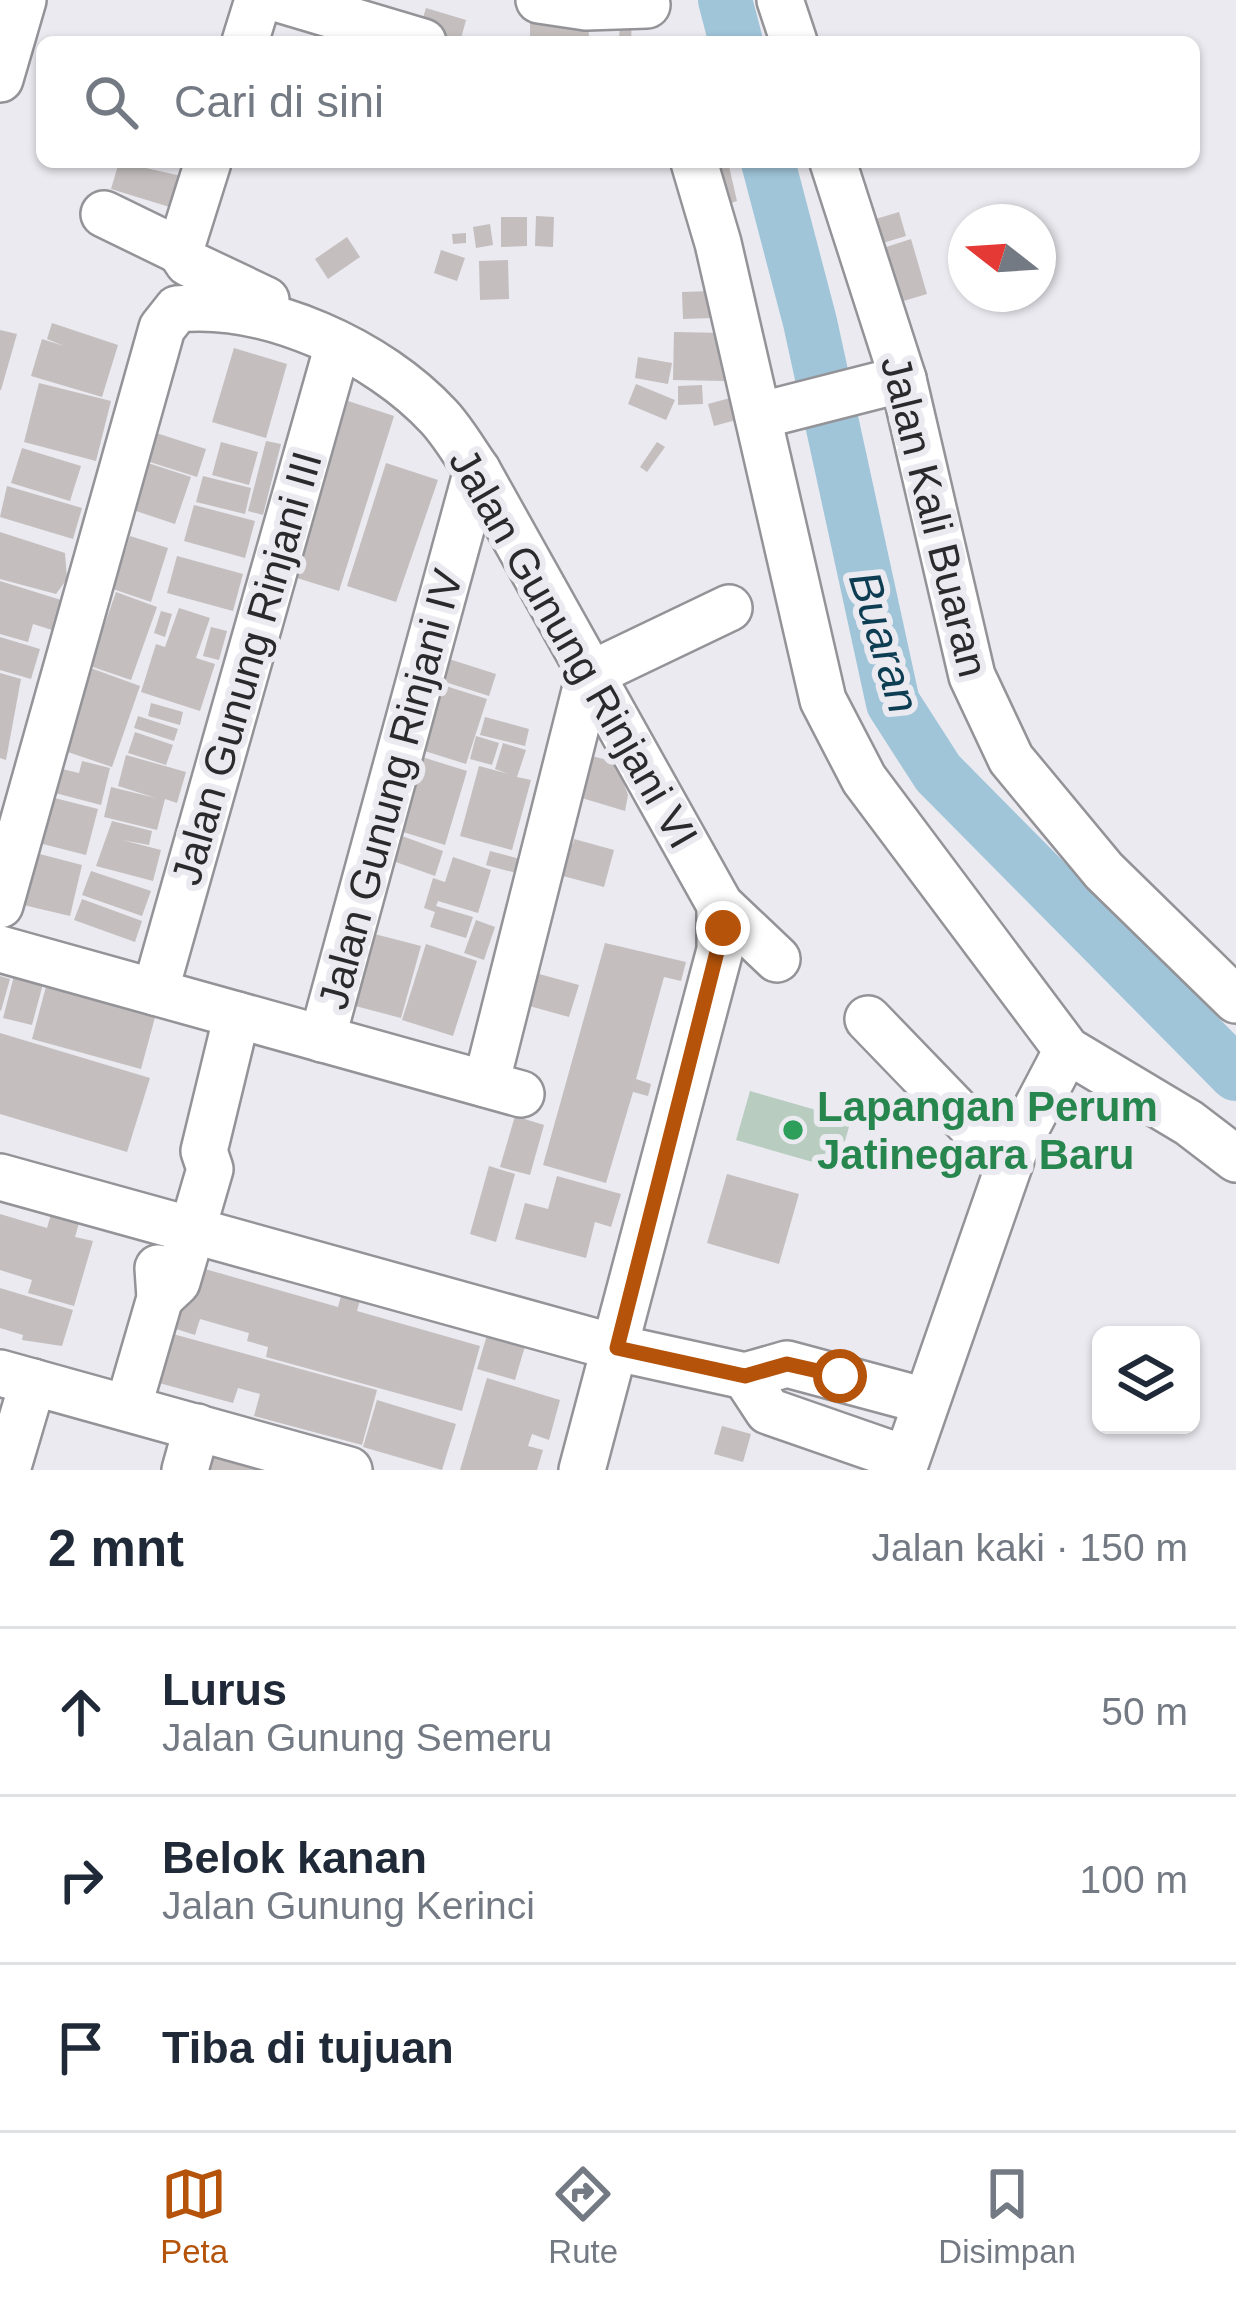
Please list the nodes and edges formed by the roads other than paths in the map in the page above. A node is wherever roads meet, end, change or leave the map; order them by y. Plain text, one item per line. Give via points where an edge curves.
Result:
1 (23, 0) edge
2 (259, 0) edge
3 (282, 0) edge
4 (539, 0) edge
5 (780, 0) edge
6 (650, 16) edge
7 (247, 36) edge
8 (403, 36) edge
9 (792, 36) edge
10 (0, 79) edge
11 (206, 168) edge
12 (696, 168) edge
13 (834, 168) edge
14 (104, 214) dead end
15 (180, 251) junction
16 (327, 329) junction
17 (893, 381) junction
18 (766, 413) junction
19 (477, 470) junction
20 (729, 608) dead end
21 (590, 675) junction
22 (0, 905) edge
23 (720, 905) junction
24 (0, 949) edge
25 (777, 959) dead end
26 (155, 992) junction
27 (1236, 1000) edge
28 (237, 1015) junction
29 (868, 1019) dead end
30 (322, 1039) junction
31 (1067, 1050) junction
32 (1236, 1159) edge
33 (1009, 1165) junction
34 (0, 1178) edge
35 (181, 1230) junction
36 (617, 1348) junction
37 (745, 1376) junction
38 (16, 1377) edge
39 (925, 1401) junction
40 (128, 1408) junction
41 (191, 1449) edge
42 (904, 1464) edge
43 (7, 1470) edge
44 (349, 1470) edge
45 (582, 1470) edge

1 - 10 street
2 - 7 street
3 - 8 street
4 - 6 street
5 - 9 street
11 - 15 street
12 - 18 street
13 - 17 street, Jalan Kali Buaran
14 - 15 street
15 - 16 street via 242,293
16 - 19 street, Jalan Gunung Rinjani VI via 440,418
16 - 22 street, Jalan Gunung Rinjani VI via 212,307 177,309 162,328
16 - 26 street, Jalan Gunung Rinjani III
17 - 18 street
17 - 27 street, Jalan Kali Buaran via 972,676 1011,759 1105,872
18 - 31 street via 823,700 864,779
19 - 21 street, Jalan Gunung Rinjani VI
19 - 30 street, Jalan Gunung Rinjani IV
20 - 21 street
21 - 23 street, Jalan Gunung Rinjani VI
21 - 30 street via 503,1089
23 - 25 street, Jalan Gunung Rinjani VI
23 - 36 street via 720,950
24 - 26 street
26 - 28 street
28 - 30 street
28 - 35 street via 204,1151 210,1169
29 - 33 street
31 - 32 street
31 - 33 street
33 - 39 street
34 - 35 street
35 - 36 street
35 - 40 street via 177,1282 160,1298
36 - 37 street
36 - 45 street
37 - 39 street via 787,1364
37 - 42 street via 768,1411
38 - 40 street
38 - 43 street
39 - 42 street
40 - 41 street
41 - 44 street

